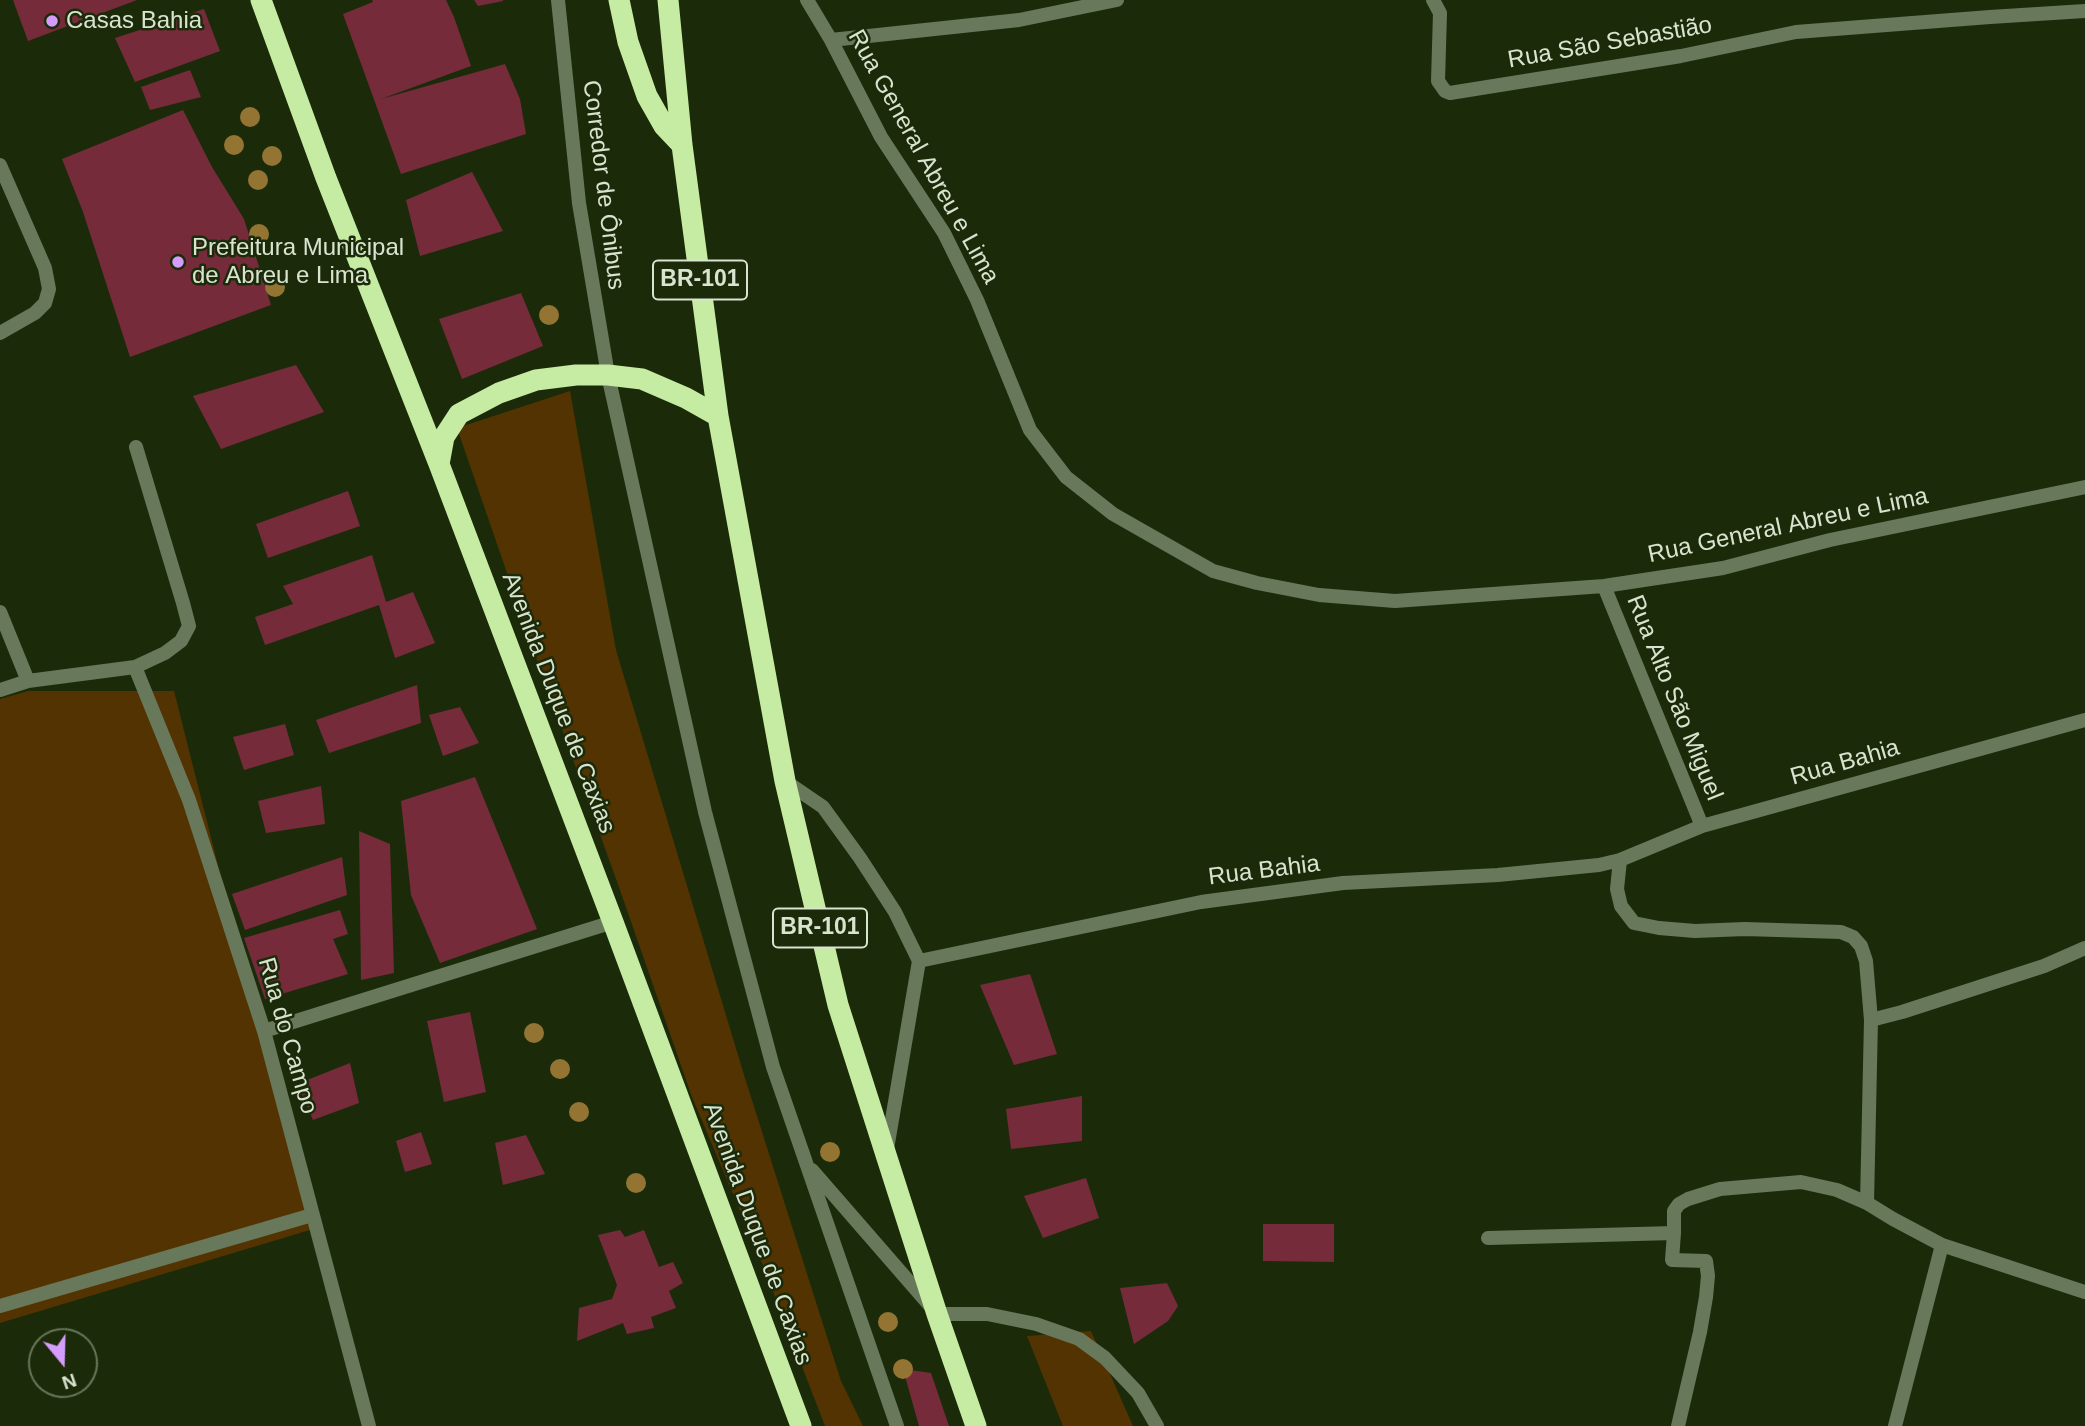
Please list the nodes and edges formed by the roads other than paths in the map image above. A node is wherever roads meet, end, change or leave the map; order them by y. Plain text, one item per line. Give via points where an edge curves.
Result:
1 (261, 0) edge
2 (558, 0) edge
3 (619, 0) edge
4 (668, 0) edge
5 (807, 0) edge
6 (1117, 0) edge
7 (1433, 0) edge
8 (2085, 11) edge
9 (831, 40) junction
10 (682, 145) junction
11 (0, 165) edge
12 (0, 332) edge
13 (608, 375) junction
14 (718, 416) junction
15 (136, 447) dead end
16 (439, 464) junction
17 (2085, 487) edge
18 (1604, 586) junction
19 (0, 611) edge
20 (135, 667) junction
21 (28, 681) junction
22 (0, 690) edge
23 (2085, 720) edge
24 (785, 781) junction
25 (1702, 826) junction
26 (1620, 860) junction
27 (613, 922) junction
28 (2085, 948) edge
29 (919, 961) junction
30 (1871, 1020) junction
31 (264, 1031) junction
32 (886, 1151) junction
33 (807, 1164) junction
34 (1867, 1203) junction
35 (312, 1215) junction
36 (1674, 1233) junction
37 (1488, 1238) dead end
38 (1942, 1245) junction
39 (2085, 1292) edge
40 (0, 1306) edge
41 (937, 1314) junction
42 (369, 1426) edge
43 (801, 1426) edge
44 (897, 1426) edge
45 (975, 1426) edge
46 (1157, 1426) edge
47 (1678, 1426) edge
48 (1895, 1426) edge

1 - 16 highway, Avenida Duque de Caxias
2 - 13 street, Corredor de Ônibus via 579,203
3 - 10 highway via 628,42 648,96 664,126
4 - 10 highway, BR-101
5 - 9 street, Rua General Abreu e Lima
6 - 9 street via 1020,20
7 - 8 street, Rua São Sebastião via 1440,13 1438,81 1450,93 1796,33
9 - 18 street, Rua General Abreu e Lima via 881,137 944,233 1030,430 1066,477 1113,514 1213,571 1319,595 1395,601
10 - 14 highway, BR-101
11 - 12 street via 45,268 49,289 45,303 35,313
13 - 14 highway via 642,379
13 - 16 highway via 536,380 459,414 444,437
13 - 33 street, Corredor de Ônibus via 705,813 773,1068
14 - 24 highway, BR-101
15 - 20 street via 189,626 181,641 166,653
16 - 27 highway, Avenida Duque de Caxias
17 - 18 street, Rua General Abreu e Lima via 1830,540 1723,568
18 - 25 street, Rua Alto São Miguel
19 - 21 street
20 - 21 street
20 - 31 street, Rua do Campo via 189,800
21 - 22 street
23 - 25 street, Rua Bahia
24 - 29 street via 823,807 895,912
24 - 32 highway, BR-101 via 838,1005
25 - 26 street, Rua Bahia
26 - 29 street, Rua Bahia via 1498,876 1343,883 1201,902
26 - 30 street via 1617,889 1621,906 1634,923 1695,931 1841,932 1853,937 1866,961
27 - 31 street
27 - 43 highway, Avenida Duque de Caxias
28 - 30 street via 2043,966
29 - 32 street
30 - 34 street
31 - 35 street, Rua do Campo
32 - 41 highway, BR-101
33 - 41 street
33 - 44 street, Corredor de Ônibus
34 - 36 street via 1801,1182 1720,1189 1679,1204 1674,1211
34 - 38 street
35 - 40 street
35 - 42 street, Rua do Campo
36 - 37 street
36 - 47 street via 1672,1259 1706,1261 1708,1276
38 - 39 street
38 - 48 street
41 - 45 highway, BR-101
41 - 46 street via 987,1314 1079,1339 1139,1393

